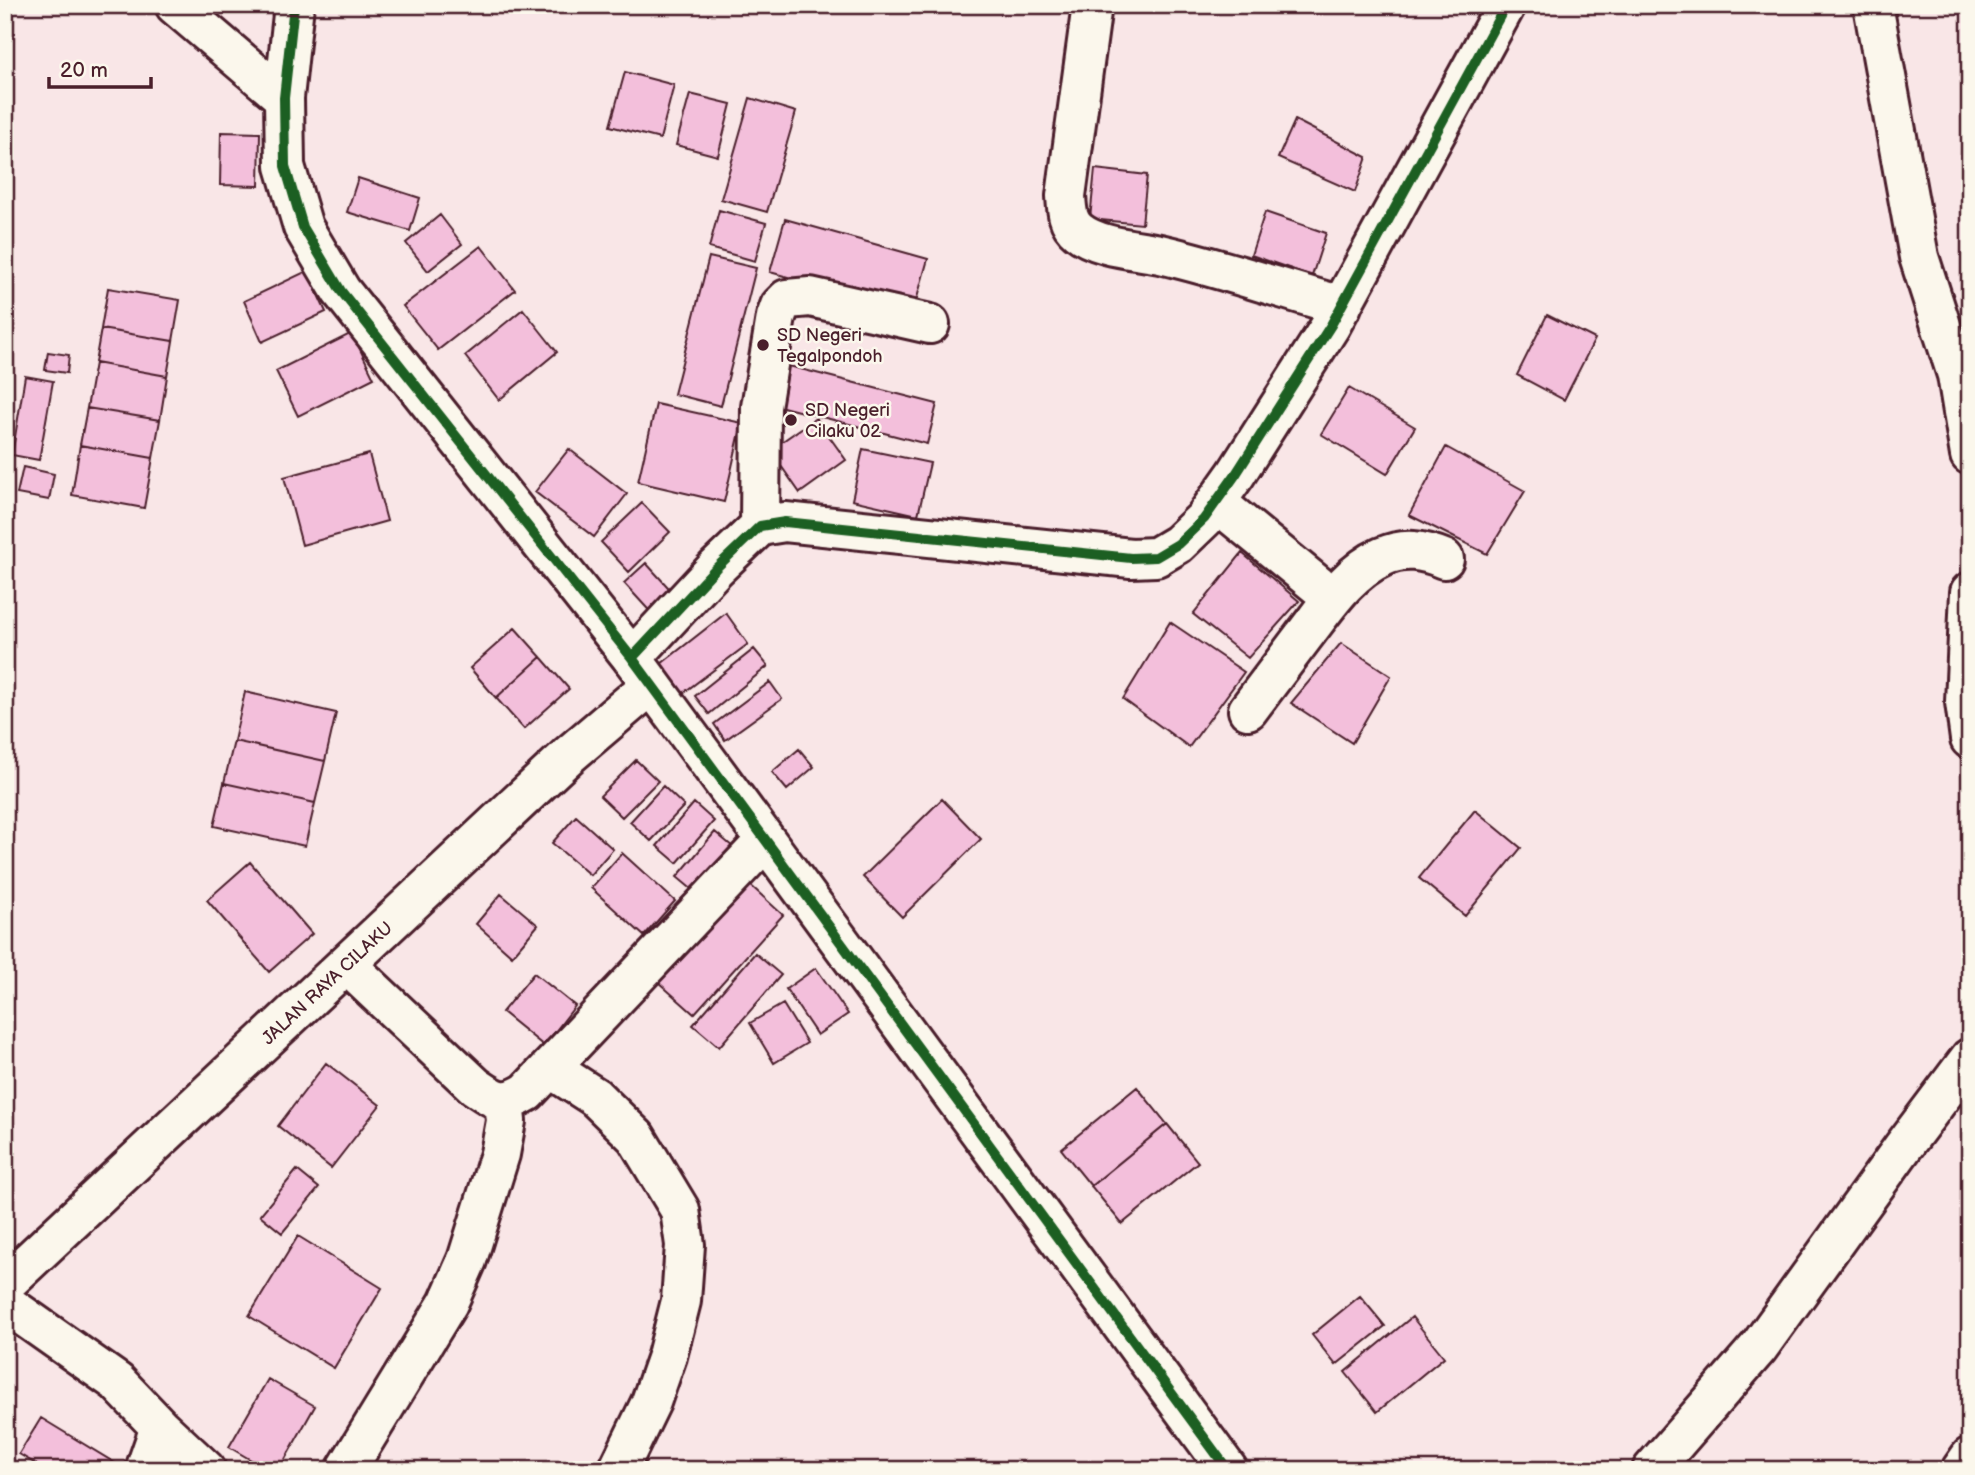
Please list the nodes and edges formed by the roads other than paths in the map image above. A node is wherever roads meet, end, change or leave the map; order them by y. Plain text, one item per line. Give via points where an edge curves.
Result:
1 (175, 5) edge
2 (294, 5) edge
3 (1092, 5) edge
4 (1506, 5) edge
5 (1873, 5) edge
6 (284, 98) junction
7 (1342, 306) junction
8 (930, 324) dead end
9 (1970, 454) edge
10 (1216, 502) junction
11 (760, 526) junction
12 (1444, 559) dead end
13 (1970, 592) edge
14 (1333, 598) junction
15 (642, 672) junction
16 (1248, 710) dead end
17 (1970, 739) edge
18 (765, 841) junction
19 (346, 965) junction
20 (1970, 1058) edge
21 (550, 1068) junction
22 (504, 1102) junction
23 (5, 1284) edge
24 (5, 1303) edge
25 (160, 1427) junction
26 (1970, 1457) edge
27 (145, 1470) edge
28 (206, 1470) edge
29 (346, 1470) edge
30 (618, 1470) edge
31 (1228, 1470) edge
32 (1652, 1470) edge
33 (1961, 1470) edge

1 - 6 street
2 - 6 street
3 - 7 street via 1066,196 1072,225 1111,245 1161,254
4 - 7 street
5 - 9 street via 1919,257 1957,375
6 - 15 street via 285,166 303,228 341,291
7 - 10 street
8 - 11 street via 810,297 787,299 780,306 761,407
10 - 11 street via 1178,544 1156,557 785,522
10 - 14 street
11 - 15 street, JALAN RAYA CILAKU via 716,568
12 - 14 street via 1406,550 1381,557
13 - 17 street via 1965,702
14 - 16 street
15 - 18 street
15 - 19 street, JALAN RAYA CILAKU via 569,755
18 - 21 street
18 - 31 street
19 - 22 street via 475,1086
19 - 23 street, JALAN RAYA CILAKU
20 - 32 street via 1759,1347
21 - 22 street via 527,1092
21 - 30 street via 595,1097 636,1137 680,1210 685,1245 681,1301 651,1402
22 - 29 street via 500,1154 467,1260 441,1315
24 - 25 street via 117,1382
25 - 27 street
25 - 28 street
26 - 33 street

